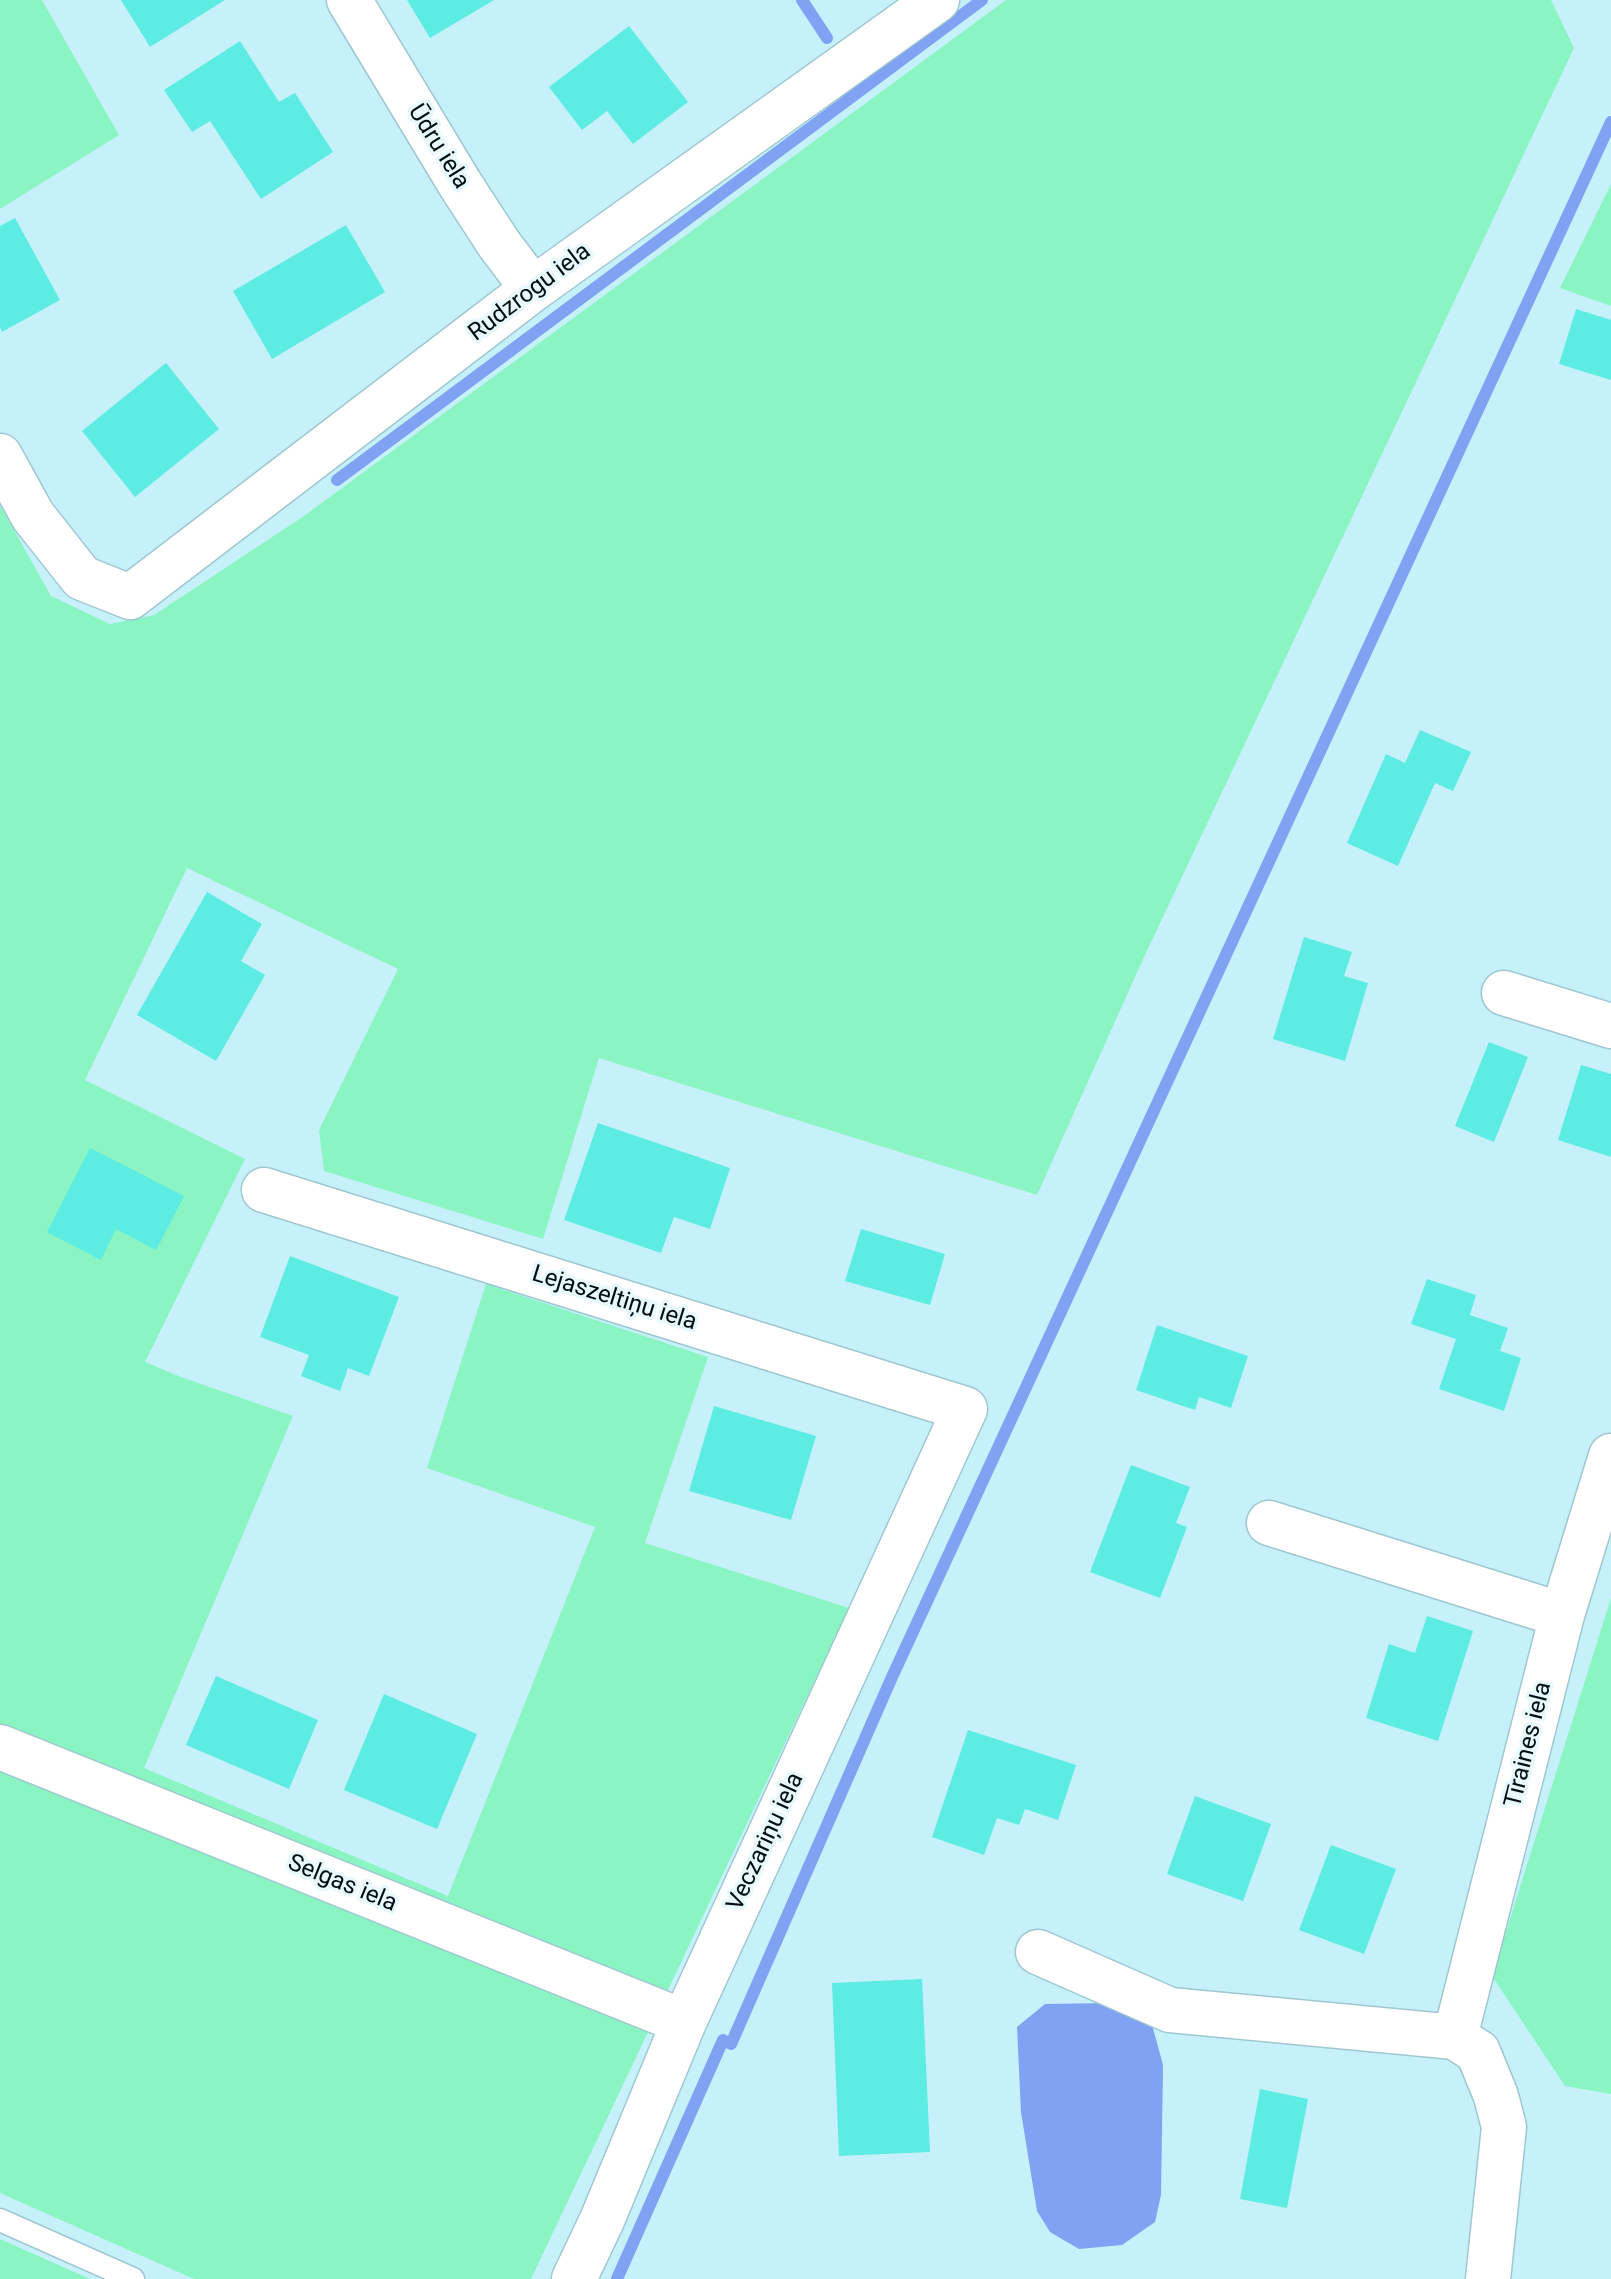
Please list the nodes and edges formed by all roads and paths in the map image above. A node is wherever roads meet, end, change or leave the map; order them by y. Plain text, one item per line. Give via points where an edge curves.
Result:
1 (349, 0) edge
2 (937, 0) edge
3 (533, 289) junction
4 (0, 456) edge
5 (1504, 993) dead end
6 (1611, 1026) edge
7 (264, 1190) dead end
8 (965, 1409) joint
9 (1611, 1456) edge
10 (1269, 1523) dead end
11 (1562, 1615) junction
12 (0, 1747) edge
13 (1038, 1952) dead end
14 (684, 2022) junction
15 (1455, 2037) junction
16 (0, 2220) edge
17 (133, 2279) edge
18 (574, 2279) edge
19 (1488, 2279) edge

1 - 3 street, Ūdru iela via 460,184
2 - 3 street, Rudzrogu iela
3 - 4 street, Rudzrogu iela via 130,597 82,578 33,516
5 - 6 street
7 - 8 street, Lejaszeltiņu iela
8 - 14 street, Veczariņu iela
9 - 11 street, Tīraines iela
10 - 11 street
11 - 15 street, Tīraines iela
12 - 14 street, Selgas iela
13 - 15 street via 1170,2010
14 - 18 street, Veczariņu iela
15 - 19 street via 1478,2052 1504,2127
16 - 17 lane

